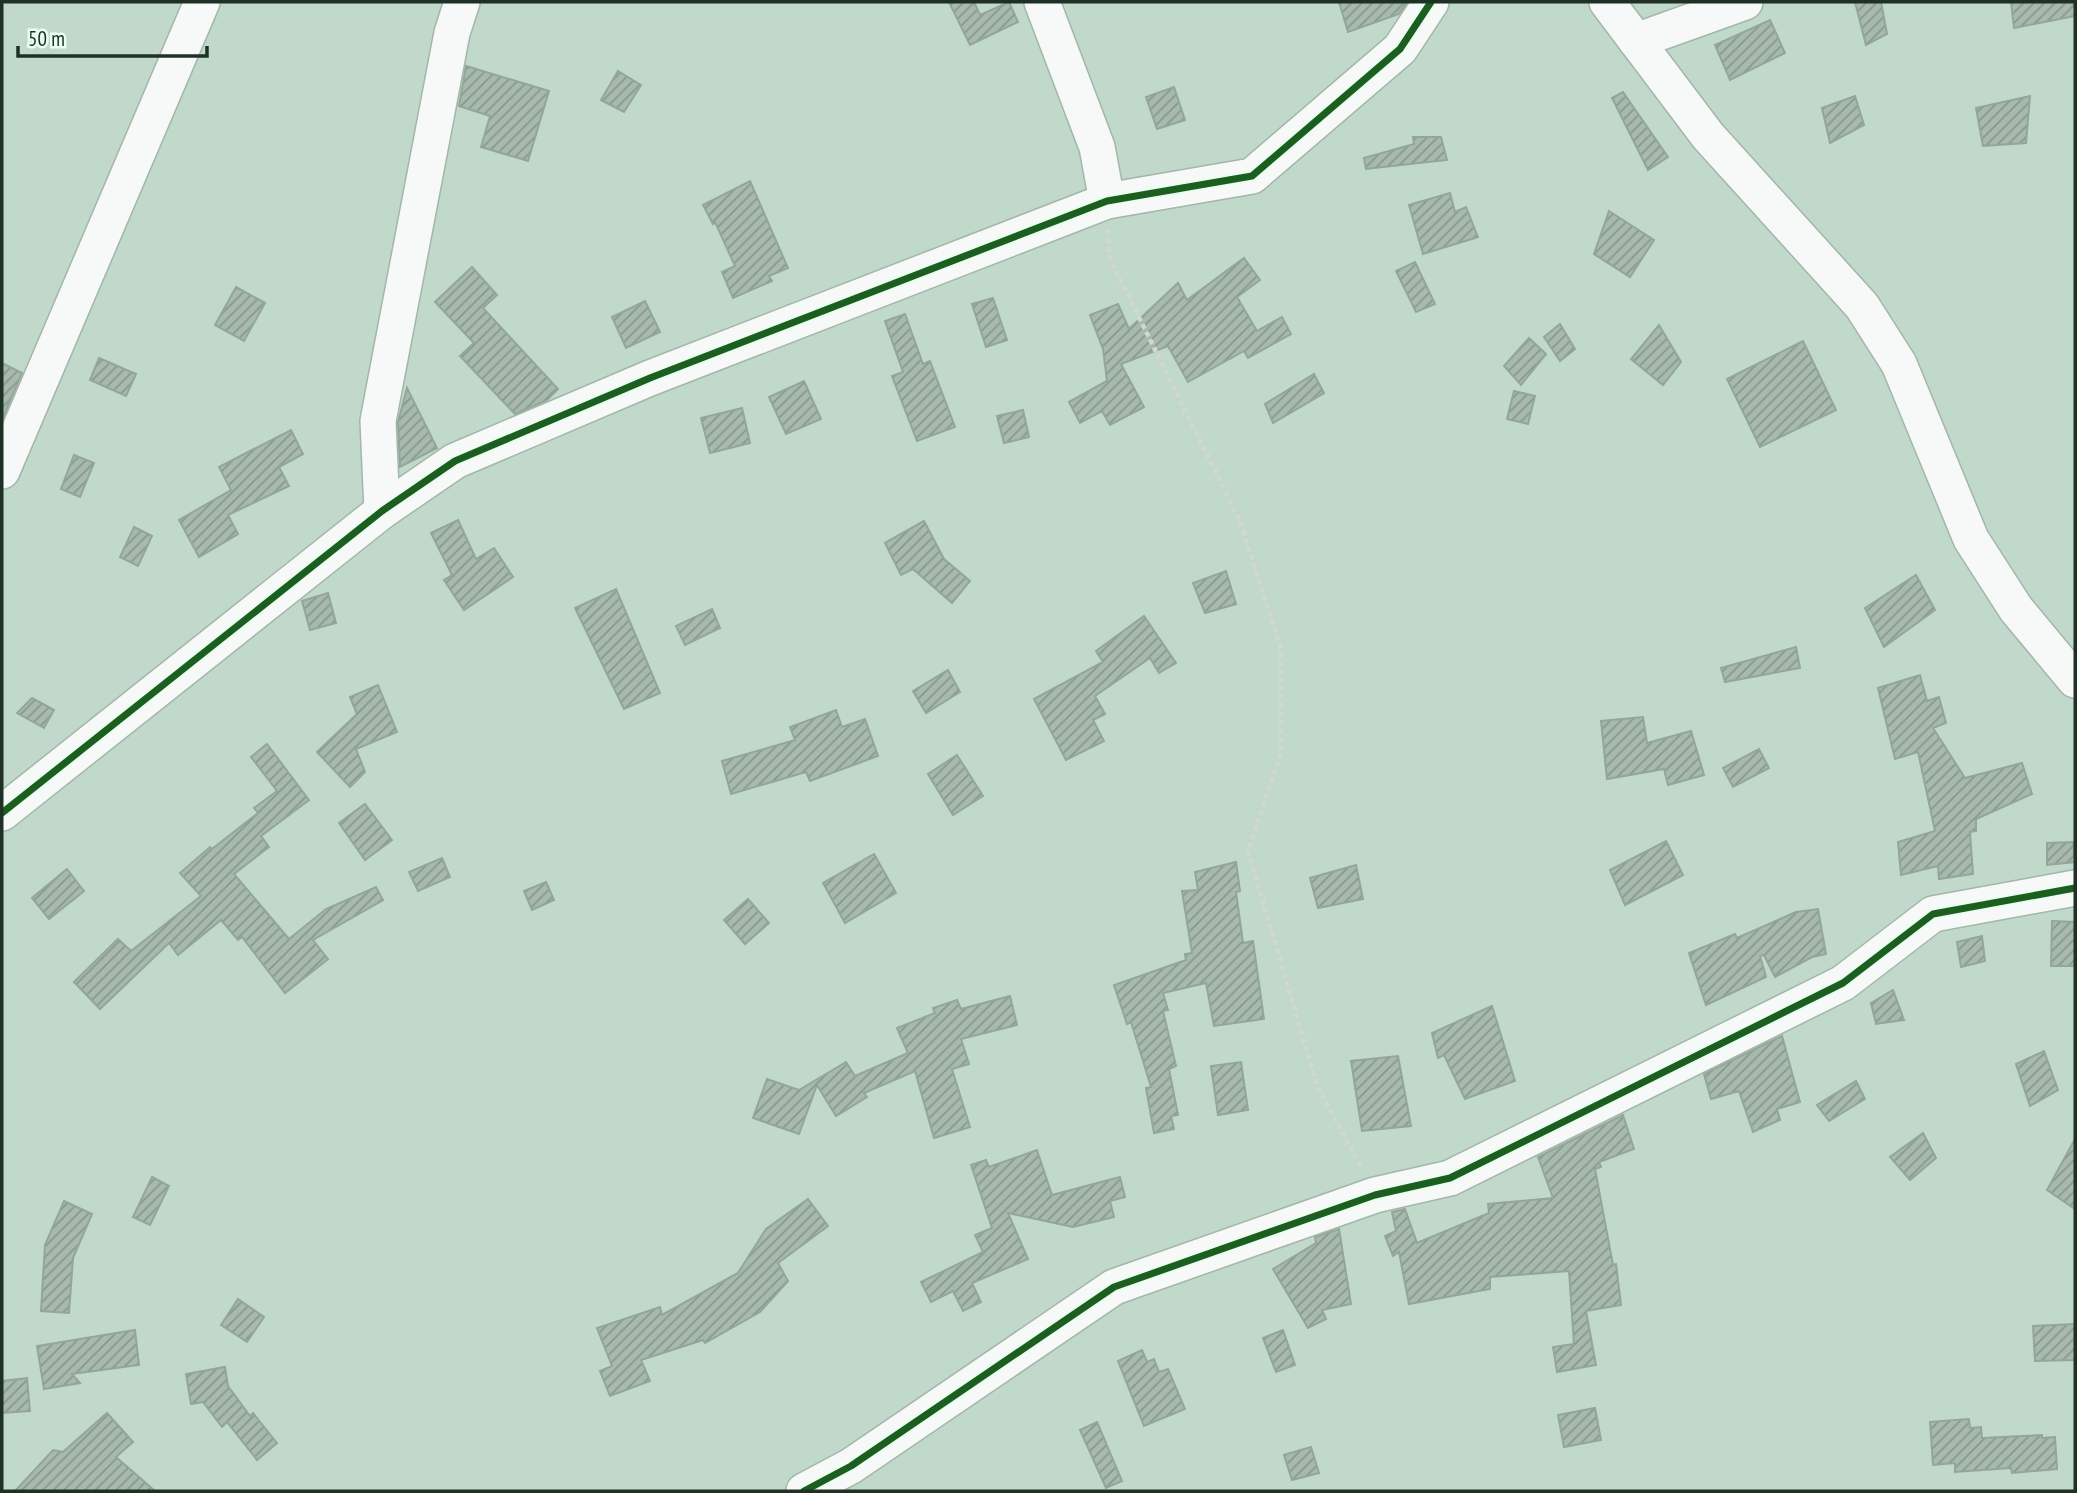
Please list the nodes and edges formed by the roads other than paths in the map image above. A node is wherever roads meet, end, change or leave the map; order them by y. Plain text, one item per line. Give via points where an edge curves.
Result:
1 (202, 2) edge
2 (462, 2) edge
3 (1042, 2) edge
4 (1431, 2) edge
5 (1607, 2) edge
6 (1745, 2) edge
7 (1636, 41) junction
8 (1107, 201) junction
9 (2, 471) edge
10 (382, 511) junction
11 (2075, 680) edge
12 (2, 813) edge
13 (2075, 888) edge
14 (804, 1491) edge

1 - 9 street
2 - 10 street via 452,33 378,421
3 - 8 street via 1097,147
4 - 8 street via 1399,49 1252,176
5 - 7 street
6 - 7 street
7 - 11 street via 1708,136 1862,306 1899,364 1971,539 2016,608
8 - 10 street via 650,378 468,455
10 - 12 street
13 - 14 street via 1933,914 1843,983 1450,1178 1375,1195 1114,1287 851,1466

